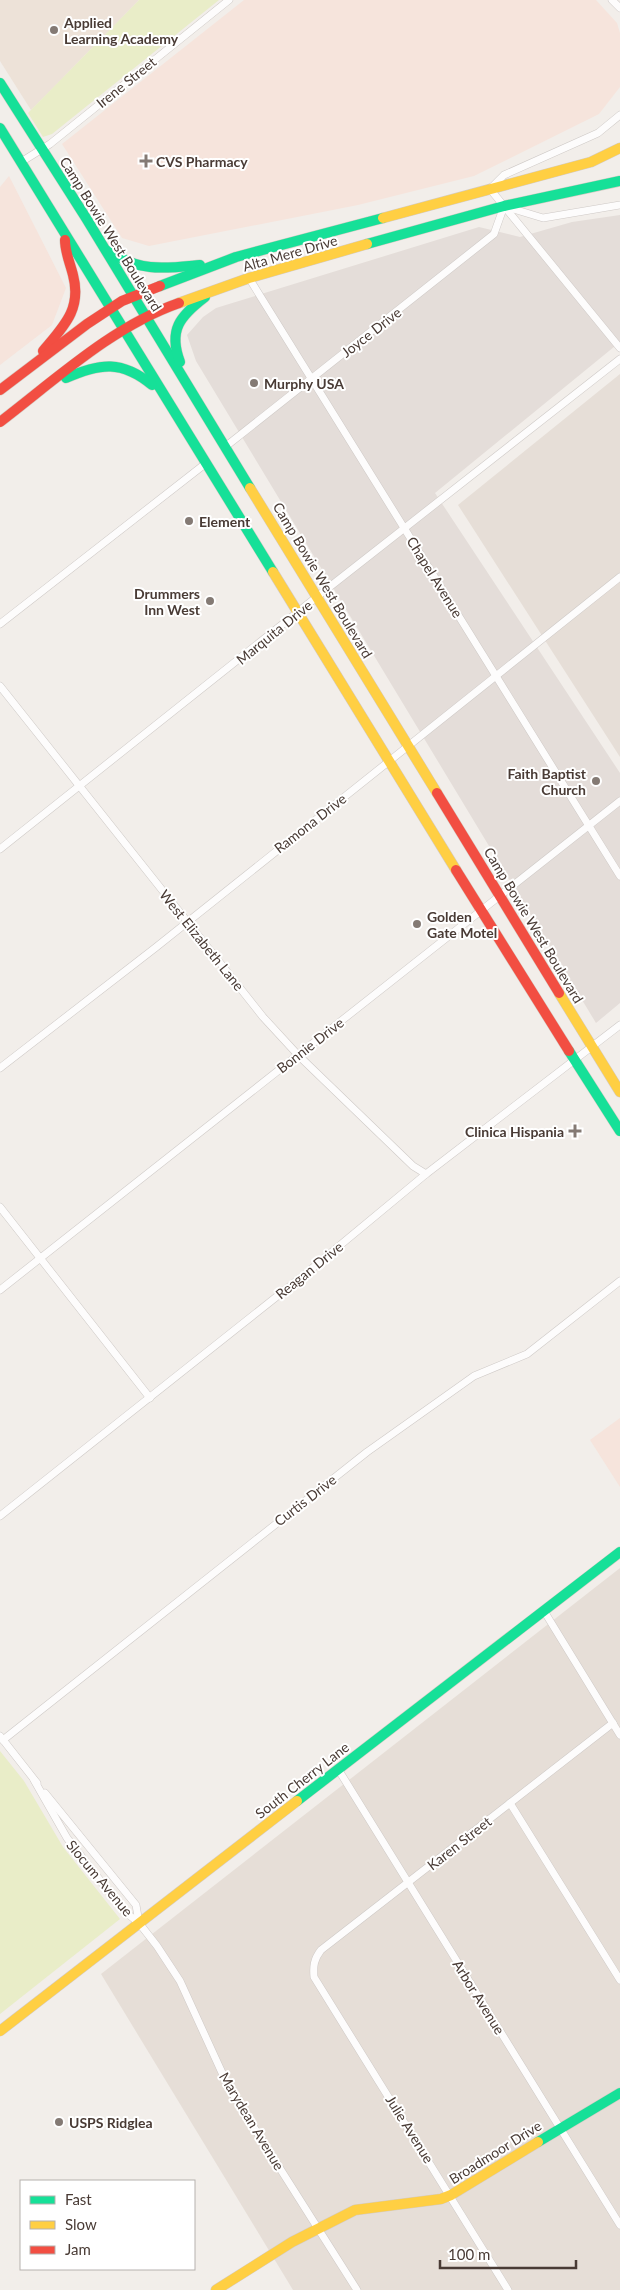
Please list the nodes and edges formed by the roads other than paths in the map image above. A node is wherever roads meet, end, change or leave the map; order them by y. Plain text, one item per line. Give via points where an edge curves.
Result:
1 (229, 0) edge
2 (612, 0) edge
3 (620, 8) edge
4 (0, 83) edge
5 (620, 115) edge
6 (0, 128) edge
7 (41, 148) junction
8 (620, 148) edge
9 (21, 162) junction
10 (620, 181) edge
11 (490, 189) junction
12 (620, 205) edge
13 (504, 206) junction
14 (95, 233) junction
15 (66, 236) junction
16 (221, 262) junction
17 (249, 278) junction
18 (216, 289) junction
19 (134, 295) junction
20 (110, 308) junction
21 (147, 317) junction
22 (123, 330) junction
23 (620, 348) edge
24 (620, 360) edge
25 (29, 368) junction
26 (311, 378) junction
27 (44, 389) junction
28 (0, 390) edge
29 (177, 418) junction
30 (0, 422) edge
31 (216, 433) junction
32 (225, 447) junction
33 (205, 464) junction
34 (405, 529) junction
35 (620, 577) edge
36 (318, 596) junction
37 (298, 613) junction
38 (0, 624) edge
39 (496, 675) junction
40 (0, 686) edge
41 (408, 746) junction
42 (388, 761) junction
43 (80, 786) junction
44 (620, 802) edge
45 (589, 826) junction
46 (0, 849) edge
47 (620, 876) edge
48 (501, 896) junction
49 (481, 911) junction
50 (186, 921) junction
51 (620, 1025) edge
52 (592, 1047) junction
53 (298, 1055) junction
54 (576, 1060) junction
55 (0, 1068) edge
56 (620, 1092) edge
57 (620, 1131) edge
58 (426, 1174) junction
59 (0, 1207) edge
60 (40, 1258) junction
61 (620, 1282) edge
62 (0, 1290) edge
63 (150, 1398) junction
64 (0, 1516) edge
65 (620, 1552) edge
66 (544, 1611) junction
67 (613, 1723) junction
68 (620, 1735) edge
69 (2, 1738) edge
70 (338, 1769) junction
71 (34, 1780) junction
72 (510, 1803) junction
73 (409, 1882) junction
74 (138, 1923) junction
75 (313, 1968) joint
76 (620, 1980) edge
77 (0, 2030) edge
78 (620, 2093) edge
79 (560, 2128) junction
80 (451, 2196) junction
81 (620, 2225) edge
82 (318, 2228) junction
83 (216, 2290) edge
84 (357, 2290) edge
85 (508, 2290) edge

1 - 7 street, Irene Street
2 - 3 street
4 - 7 main road, Camp Bowie West Boulevard
5 - 11 street via 598,133 504,175
6 - 9 main road
7 - 9 street, Irene Street
7 - 14 main road, Camp Bowie West Boulevard
8 - 11 main road, Alta Mere Drive via 591,162
9 - 15 main road
10 - 13 main road, Alta Mere Drive
11 - 13 street
11 - 16 main road, Alta Mere Drive
12 - 13 street via 543,218
13 - 17 main road, Alta Mere Drive
13 - 23 street
13 - 26 street, Joyce Drive via 494,234
14 - 16 main road via 120,259 133,266 165,269
14 - 19 main road, Camp Bowie West Boulevard
15 - 20 main road
15 - 25 main road via 65,246 76,284 75,309 70,320
16 - 19 main road, Alta Mere Drive
17 - 18 main road, Alta Mere Drive
17 - 26 street, Chapel Avenue
18 - 21 main road, Alta Mere Drive
18 - 31 main road via 186,312 178,324 174,344 176,355
19 - 20 main road, Alta Mere Drive
19 - 21 main road, Camp Bowie West Boulevard
20 - 22 main road
20 - 25 main road, Alta Mere Drive
21 - 22 main road, Alta Mere Drive
21 - 31 main road, Camp Bowie West Boulevard
22 - 27 main road, Alta Mere Drive
22 - 29 main road
24 - 34 street, Marquita Drive
25 - 28 main road, Alta Mere Drive
26 - 32 street, Joyce Drive
26 - 34 street, Chapel Avenue
27 - 29 main road via 90,368 104,365 125,367 151,384
27 - 30 main road, Alta Mere Drive
29 - 33 main road
31 - 32 main road, Camp Bowie West Boulevard
32 - 36 main road, Camp Bowie West Boulevard
33 - 37 main road
33 - 38 street
34 - 36 street, Marquita Drive
34 - 39 street, Chapel Avenue
35 - 39 street, Ramona Drive
36 - 37 street, Marquita Drive
36 - 41 main road, Camp Bowie West Boulevard
37 - 42 main road
37 - 43 street, Marquita Drive
39 - 41 street, Ramona Drive
39 - 45 street, Chapel Avenue
40 - 43 street, West Elizabeth Lane
41 - 42 street, Ramona Drive
41 - 48 main road, Camp Bowie West Boulevard
42 - 49 main road
42 - 50 street, Ramona Drive
43 - 46 street, Marquita Drive
43 - 50 street, West Elizabeth Lane
44 - 45 street, Bonnie Drive
45 - 47 street, Chapel Avenue
45 - 48 street, Bonnie Drive
48 - 49 street, Bonnie Drive
48 - 52 main road, Camp Bowie West Boulevard
49 - 53 street, Bonnie Drive
49 - 54 main road
50 - 53 street, West Elizabeth Lane
50 - 55 street, Ramona Drive
51 - 52 street, Reagan Drive
52 - 54 street, Reagan Drive
52 - 56 main road, Camp Bowie West Boulevard
53 - 58 street, West Elizabeth Lane via 413,1166
53 - 60 street, Bonnie Drive
54 - 57 main road
54 - 58 street, Reagan Drive
58 - 63 street, Reagan Drive
59 - 60 street
60 - 62 street, Bonnie Drive
60 - 63 street
61 - 69 street, Curtis Drive via 528,1354 474,1376 363,1454
63 - 64 street, Reagan Drive
65 - 66 main road, South Cherry Lane
66 - 67 street
66 - 70 main road, South Cherry Lane
67 - 68 street
67 - 72 street, Karen Street
69 - 71 street, Slocum Avenue
70 - 73 street, Arbor Avenue
70 - 74 main road, South Cherry Lane
71 - 74 street, Slocum Avenue via 67,1838 124,1911
71 - 74 street, Slocum Avenue via 136,1905
72 - 73 street, Karen Street
72 - 76 street
73 - 75 street, Karen Street via 321,1950
73 - 79 street, Arbor Avenue
74 - 77 main road, South Cherry Lane
74 - 82 street, Marydean Avenue via 180,1981 229,2088
75 - 80 street, Julie Avenue via 314,1977
78 - 79 main road, Broadmoor Drive
79 - 80 main road, Broadmoor Drive
79 - 81 street, Arbor Avenue
80 - 82 main road, Broadmoor Drive via 355,2210
80 - 85 street, Julie Avenue
82 - 83 main road, Broadmoor Drive
82 - 84 street, Marydean Avenue

